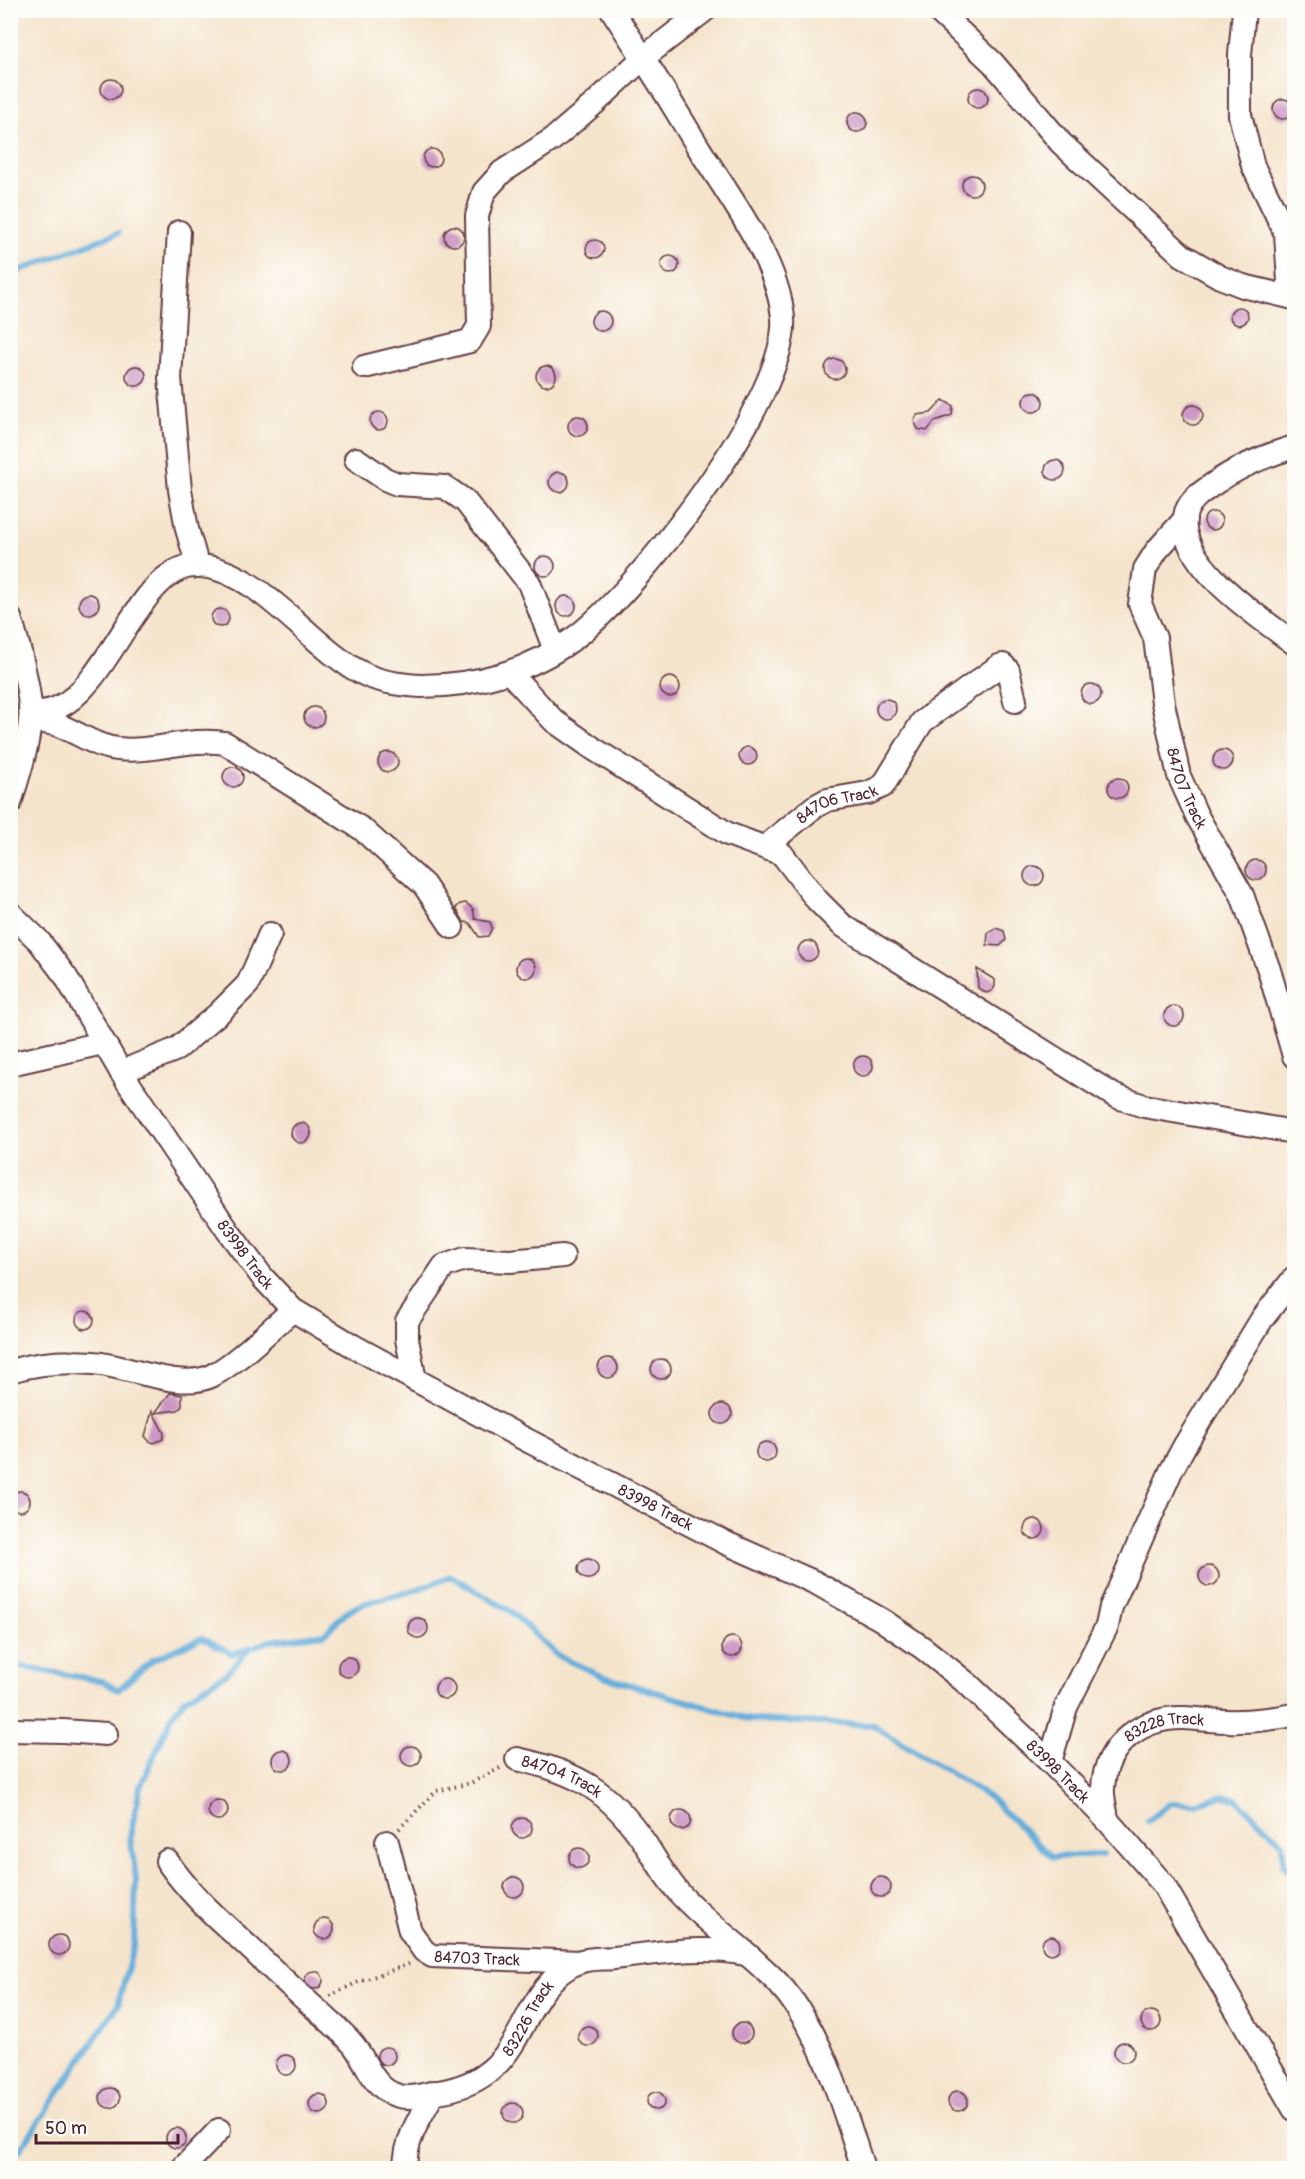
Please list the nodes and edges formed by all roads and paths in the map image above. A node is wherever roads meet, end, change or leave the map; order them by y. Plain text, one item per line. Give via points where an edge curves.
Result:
1 (612, 10) edge
2 (705, 10) edge
3 (937, 10) edge
4 (1244, 10) edge
5 (643, 58) junction
6 (179, 232) dead end
7 (1292, 297) edge
8 (363, 367) dead end
9 (1294, 447) edge
10 (356, 459) dead end
11 (1185, 523) junction
12 (198, 567) junction
13 (10, 618) edge
14 (1294, 643) edge
15 (555, 650) junction
16 (510, 673) junction
17 (1015, 701) dead end
18 (31, 717) junction
19 (14, 781) edge
20 (10, 803) edge
21 (765, 847) junction
22 (10, 912) edge
23 (452, 927) dead end
24 (270, 934) dead end
25 (103, 1043) junction
26 (1294, 1056) edge
27 (10, 1064) edge
28 (121, 1071) junction
29 (1294, 1132) edge
30 (563, 1256) dead end
31 (1294, 1278) edge
32 (293, 1310) junction
33 (10, 1371) edge
34 (415, 1380) junction
35 (1294, 1715) edge
36 (10, 1731) edge
37 (106, 1734) dead end
38 (517, 1759) joint
39 (1050, 1762) junction
40 (1107, 1820) junction
41 (387, 1842) joint
42 (167, 1861) dead end
43 (746, 1954) junction
44 (432, 1956) junction
45 (580, 1962) junction
46 (311, 2005) junction
47 (434, 2092) junction
48 (1294, 2109) edge
49 (219, 2130) dead end
50 (183, 2169) edge
51 (405, 2169) edge
52 (863, 2169) edge

1 - 5 street
2 - 5 street
3 - 7 street via 1005,76 1061,143 1182,255 1243,286
4 - 7 street via 1240,116 1253,166 1286,234
5 - 8 street via 587,110 531,155 502,172 484,192 477,216 479,326 473,338 406,359
5 - 15 street via 773,274 782,311 782,338 778,359 764,390 716,473 669,538 612,605
6 - 12 street via 170,378 180,490
9 - 11 street, 84707 Track via 1223,478 1196,497 1187,510
10 - 15 street via 391,481 445,487 465,501 529,583
11 - 14 street via 1189,547 1214,579
11 - 26 street, 84707 Track via 1157,550 1145,569 1140,604 1155,638 1163,703 1179,776 1242,895
12 - 16 street via 221,571 242,582 273,602 348,666 377,680 419,686 457,684
12 - 18 street via 180,569 144,600 96,673 68,702
13 - 18 street
15 - 16 street
16 - 21 street via 543,711 567,731 729,834
17 - 21 street, 84706 Track via 1008,670 999,666 922,722 883,786 868,793 827,800
18 - 19 street
18 - 23 street via 115,749 140,751 209,741 225,744 385,847 424,885
19 - 20 street
21 - 29 street via 787,859 842,925 1115,1096 1144,1106
22 - 25 street, 83998 Track via 39,941 66,977
24 - 28 street via 248,984 219,1013 177,1049
25 - 27 street
25 - 28 street, 83998 Track
28 - 32 street, 83998 Track via 228,1231
30 - 34 street via 510,1261 465,1259 444,1266 407,1321
31 - 39 street via 1262,1319 1171,1471 1111,1607 1107,1626 1066,1707
32 - 33 street via 224,1367 203,1379 171,1378 94,1363 39,1364
32 - 34 street, 83998 Track
34 - 39 street, 83998 Track via 882,1620 969,1685
35 - 40 street, 83228 Track via 1239,1721 1163,1720 1128,1734 1118,1745 1104,1775 1102,1791
36 - 37 street
38 - 41 path, 84704 Track via 471,1783 435,1791
38 - 43 street, 84704 Track via 573,1775 615,1804 680,1894
39 - 40 street, 83998 Track
40 - 48 street, 83998 Track via 1163,1884
41 - 44 street via 410,1931
42 - 46 street, 83226 Track via 210,1913
43 - 45 street, 83226 Track via 692,1950
43 - 52 street via 777,1982 810,2028
44 - 45 street, 84703 Track
44 - 46 path, 84703 Track via 356,1983
45 - 47 street, 83226 Track via 544,1991 503,2060 459,2089
46 - 47 street, 83226 Track via 352,2042 376,2080 394,2095 418,2098
47 - 51 street via 415,2126 405,2153
49 - 50 street

